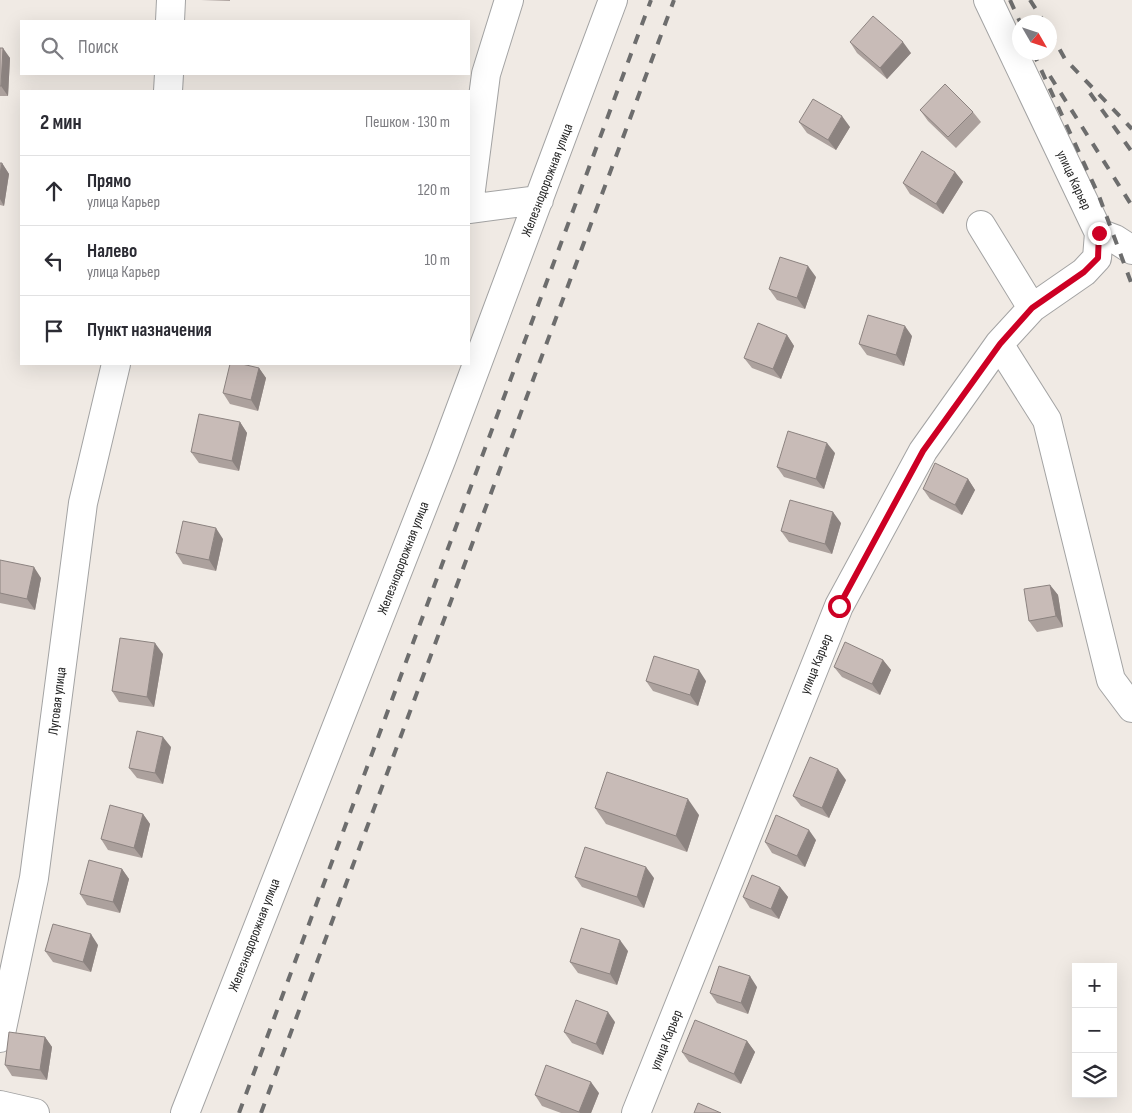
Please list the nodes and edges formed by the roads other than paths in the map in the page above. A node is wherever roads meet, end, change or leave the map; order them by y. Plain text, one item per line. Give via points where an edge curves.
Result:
1 (171, 0) edge
2 (509, 0) edge
3 (613, 0) edge
4 (988, 0) edge
5 (170, 20) edge
6 (169, 75) edge
7 (168, 90) edge
8 (470, 196) edge
9 (539, 200) junction
10 (470, 209) edge
11 (981, 225) dead end
12 (1099, 233) junction
13 (1132, 250) edge
14 (1032, 308) junction
15 (1000, 344) junction
16 (116, 365) edge
17 (1132, 708) edge
18 (0, 1038) edge
19 (0, 1105) edge
20 (35, 1113) edge
21 (185, 1113) edge
22 (636, 1113) edge

1 - 5 street
2 - 8 street via 486,74
3 - 9 street, Железнодорожная улица
4 - 12 street, улица Карьер
6 - 7 street
9 - 10 street
9 - 21 street, Железнодорожная улица via 442,458
11 - 14 street
12 - 13 street
12 - 14 street, улица Карьер via 1098,258 1084,272
14 - 15 street, улица Карьер
15 - 17 street via 1047,420 1110,680
15 - 22 street, улица Карьер via 923,451 839,606
16 - 18 street, Луговая улица via 83,503 34,878
19 - 20 street

